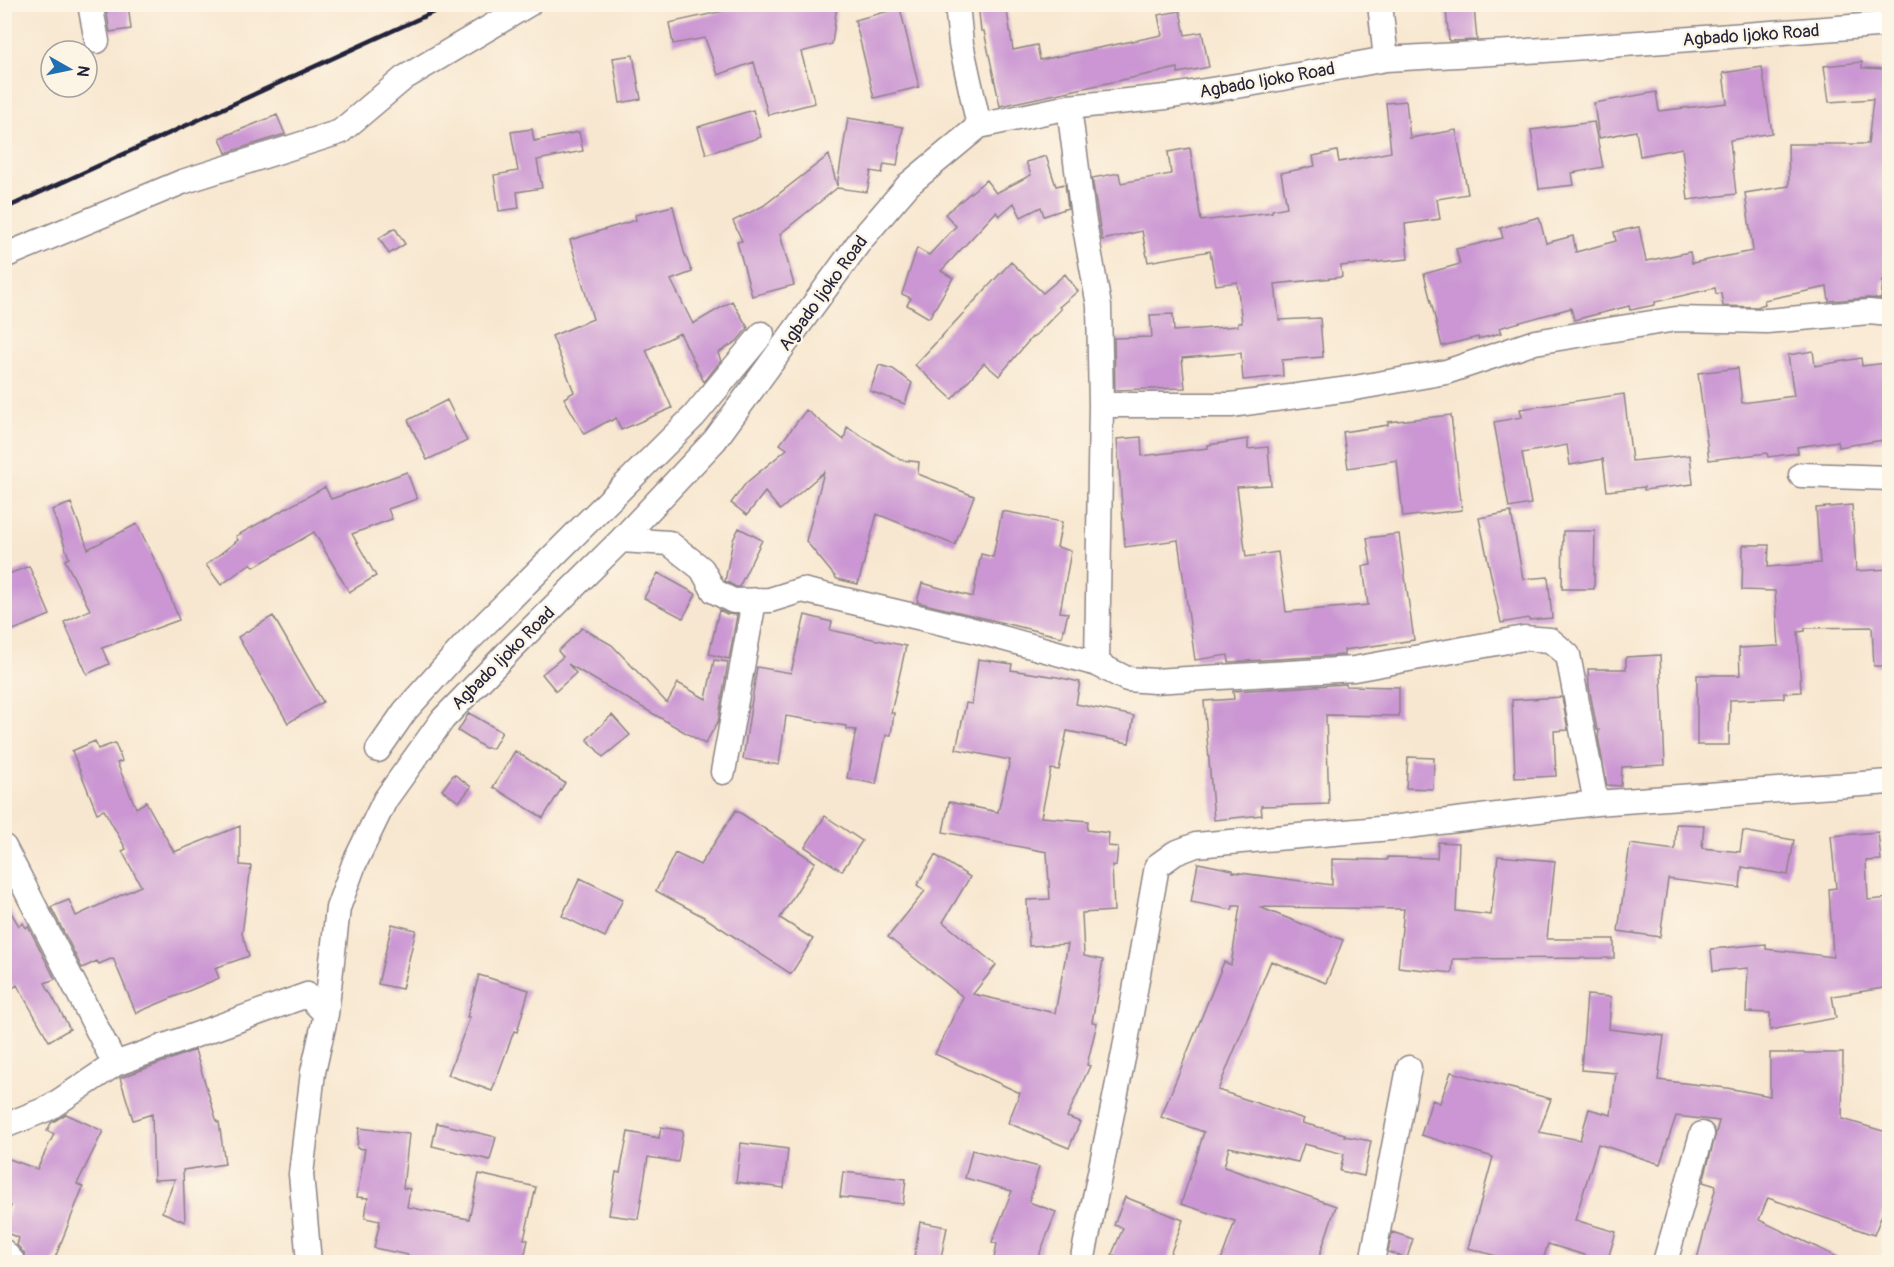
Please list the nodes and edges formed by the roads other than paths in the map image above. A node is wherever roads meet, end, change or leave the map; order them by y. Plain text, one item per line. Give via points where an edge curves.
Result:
1 (90, 4) edge
2 (529, 4) edge
3 (957, 4) edge
4 (1380, 4) edge
5 (1890, 24) edge
6 (97, 39) edge
7 (1386, 59) junction
8 (1069, 107) junction
9 (979, 126) junction
10 (4, 256) edge
11 (1890, 314) edge
12 (762, 334) dead end
13 (1101, 405) junction
14 (1801, 475) dead end
15 (1890, 478) edge
16 (621, 540) junction
17 (754, 601) junction
18 (1097, 664) junction
19 (378, 750) dead end
20 (723, 772) dead end
21 (1890, 782) edge
22 (1596, 803) junction
23 (4, 847) edge
24 (326, 1014) junction
25 (115, 1064) junction
26 (1409, 1068) dead end
27 (4, 1126) edge
28 (1702, 1134) dead end
29 (4, 1252) edge
30 (13, 1263) edge
31 (309, 1263) edge
32 (1082, 1263) edge
33 (1372, 1263) edge
34 (1665, 1263) edge

1 - 6 street
2 - 10 street via 404,78 340,132 182,182
3 - 9 street via 961,44
4 - 7 street
5 - 7 street, Agbado Ijoko Road
7 - 8 street, Agbado Ijoko Road via 1166,97
8 - 9 street, Agbado Ijoko Road
8 - 13 street via 1099,306
9 - 16 street, Agbado Ijoko Road via 909,184 860,241 715,440
11 - 13 street via 1869,312 1767,321 1676,319 1535,342 1446,372 1349,389 1231,405
12 - 19 street via 694,416 468,641 405,711
13 - 18 street
14 - 15 street
16 - 17 street via 669,543 702,569 714,591 733,601
16 - 24 street, Agbado Ijoko Road via 443,719 386,800 354,864 338,908
17 - 18 street via 802,590
17 - 20 street
18 - 22 street via 1127,679 1166,680 1354,669 1524,638 1550,640 1568,655
21 - 22 street
22 - 32 street via 1391,828 1196,845 1157,866
23 - 25 street
24 - 25 street via 307,995
24 - 31 street, Agbado Ijoko Road via 313,1072 301,1174
25 - 27 street via 49,1108
26 - 33 street
28 - 34 street
29 - 30 street

